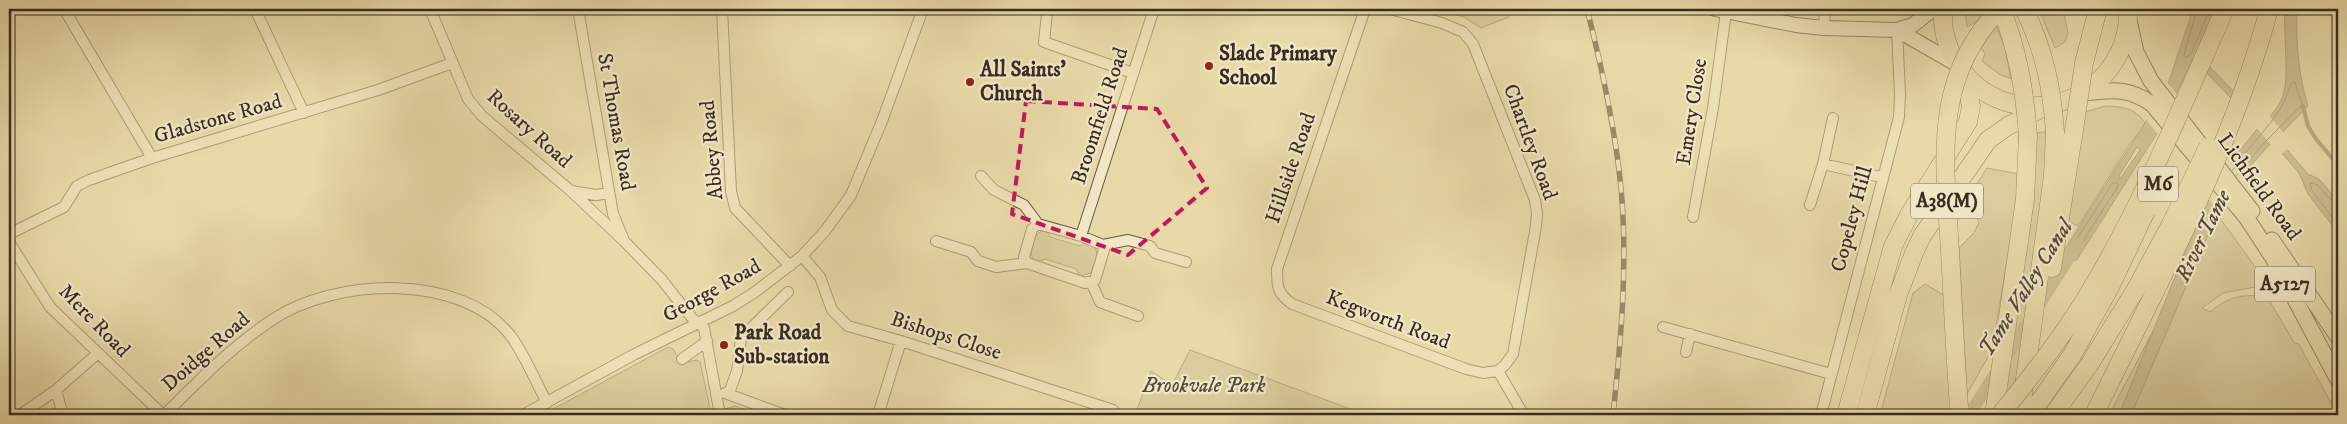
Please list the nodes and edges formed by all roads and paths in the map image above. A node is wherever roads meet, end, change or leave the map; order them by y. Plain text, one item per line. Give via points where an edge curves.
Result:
1 (64, 9) edge
2 (254, 9) edge
3 (430, 9) edge
4 (578, 9) edge
5 (722, 9) edge
6 (923, 9) edge
7 (1154, 9) edge
8 (1365, 9) edge
9 (1390, 9) edge
10 (1825, 9) edge
11 (1934, 9) edge
12 (1943, 9) edge
13 (2000, 9) edge
14 (2024, 9) edge
15 (2098, 9) edge
16 (2226, 9) edge
17 (2238, 9) edge
18 (2268, 9) edge
19 (1720, 10) edge
20 (1047, 13) dead end
21 (2128, 13) edge
22 (1824, 28) junction
23 (1897, 30) junction
24 (452, 63) junction
25 (1961, 68) junction
26 (1133, 73) junction
27 (2084, 93) junction
28 (2156, 97) junction
29 (2046, 106) junction
30 (304, 113) junction
31 (1833, 118) dead end
32 (152, 158) junction
33 (1823, 164) junction
34 (981, 176) dead end
35 (1881, 177) junction
36 (571, 191) junction
37 (610, 193) junction
38 (2235, 195) junction
39 (1810, 205) dead end
40 (1692, 217) dead end
41 (1038, 224) junction
42 (9, 234) edge
43 (1082, 236) junction
44 (624, 241) junction
45 (936, 241) dead end
46 (9, 242) edge
47 (1103, 245) junction
48 (802, 256) junction
49 (1186, 262) dead end
50 (1027, 263) junction
51 (790, 266) junction
52 (1091, 282) junction
53 (1277, 283) joint
54 (788, 292) dead end
55 (1138, 316) dead end
56 (698, 322) junction
57 (1663, 326) dead end
58 (1690, 334) junction
59 (2338, 338) edge
60 (901, 341) junction
61 (707, 342) junction
62 (1686, 352) dead end
63 (97, 354) junction
64 (2029, 358) junction
65 (682, 359) dead end
66 (1498, 371) junction
67 (1831, 374) junction
68 (2338, 380) edge
69 (1854, 384) junction
70 (56, 390) junction
71 (716, 392) junction
72 (729, 393) junction
73 (547, 403) junction
74 (1522, 412) dead end
75 (1112, 413) edge
76 (20, 415) edge
77 (62, 415) edge
78 (164, 415) edge
79 (523, 415) edge
80 (720, 415) edge
81 (785, 415) edge
82 (878, 415) edge
83 (1821, 415) edge
84 (1841, 415) edge
85 (1846, 415) edge
86 (1865, 415) edge
87 (1960, 415) edge
88 (1994, 415) edge
89 (2000, 415) edge
90 (2020, 415) edge
91 (2030, 415) edge
92 (2053, 415) edge
93 (2094, 415) edge

1 - 32 street
2 - 30 street
3 - 24 street, Rosary Road
4 - 37 street, St Thomas Road
5 - 51 street, Abbey Road via 731,191 735,208
6 - 48 street, George Road via 851,195
7 - 26 street, Broomfield Road
8 - 53 street, Hillside Road via 1277,269
9 - 66 street, Chartley Road via 1442,23 1463,32 1473,44 1535,200 1536,226 1513,354
10 - 22 street
11 - 23 street via 1913,25
12 - 25 highway via 1945,34
13 - 87 highway, A38(M), bridge via 1976,38 1962,64 1952,92 1945,130
13 - 88 highway, A38(M), bridge via 2020,70 2028,136 2025,199
14 - 64 highway, bridge via 2045,60 2055,132 2053,176
15 - 64 highway, bridge via 2084,63 2044,314
16 - 89 highway, M6, bridge via 2134,212 2095,284 2055,346
17 - 91 highway, M6, bridge via 2128,252 2072,355
18 - 92 highway, M6, bridge via 2171,224 2136,289 2089,365
18 - 93 highway, M6, bridge via 2246,82 2176,252
19 - 22 street
19 - 40 street, Emery Close via 1713,108
20 - 26 street via 1044,42
21 - 27 highway via 2127,32 2116,61
21 - 28 main road, A5127 via 2138,57
22 - 23 street
23 - 25 street
23 - 35 street, Copeley Hill via 1900,109
24 - 30 street, Gladstone Road
24 - 36 street, Rosary Road via 468,99 482,116
25 - 29 highway via 1980,88 2001,100 2023,106
25 - 69 highway via 1971,106 1968,122 1901,229
26 - 43 street, Broomfield Road
27 - 28 main road, A5127 via 2127,91
27 - 29 highway
28 - 38 main road, Lichfield Road / A5127
29 - 86 highway via 1988,140 1922,236 1906,272
30 - 32 street, Gladstone Road
31 - 33 street
32 - 42 street, Gladstone Road via 77,186 64,207
33 - 35 street
33 - 39 street
34 - 41 street via 994,190 1024,205
35 - 67 street, Copeley Hill
36 - 37 street, Rosary Road
36 - 44 street, Rosary Road
37 - 44 street, St Thomas Road via 613,214
38 - 59 main road, Lichfield Road / A5127
38 - 68 main road, Lichfield Road / A5127 via 2273,258
41 - 43 street
41 - 50 street via 1032,228 1029,238 1024,256
43 - 47 street
44 - 56 street, Rosary Road
45 - 50 street via 971,252 978,261 996,267
46 - 63 street, Mere Road via 50,307
47 - 49 street via 1128,240 1150,246 1154,253
47 - 52 street via 1095,280
48 - 51 street, George Road
48 - 60 street, Bishops Close via 820,277 832,310 848,326
50 - 52 street via 1085,283
51 - 56 street, George Road via 733,306
52 - 55 street via 1100,302
53 - 66 street, Kegworth Road via 1281,296 1292,304 1466,370
54 - 72 street via 741,338 737,371
56 - 61 street, Rosary Road via 704,328
56 - 73 street, George Road
57 - 58 street
58 - 62 street
58 - 67 street
60 - 75 street, Bishops Close
60 - 82 street
61 - 65 street
61 - 71 street, Rosary Road
63 - 70 street
63 - 78 street, Mere Road
64 - 90 highway, bridge
66 - 74 street
67 - 83 street, Copeley Hill
69 - 84 highway
69 - 85 highway
70 - 76 street
70 - 77 street
71 - 72 street
71 - 80 street, Rosary Road
72 - 81 street
73 - 78 street, Doidge Road via 513,339 476,308 430,290 379,289 321,299 273,319 231,350
73 - 79 street, George Road

